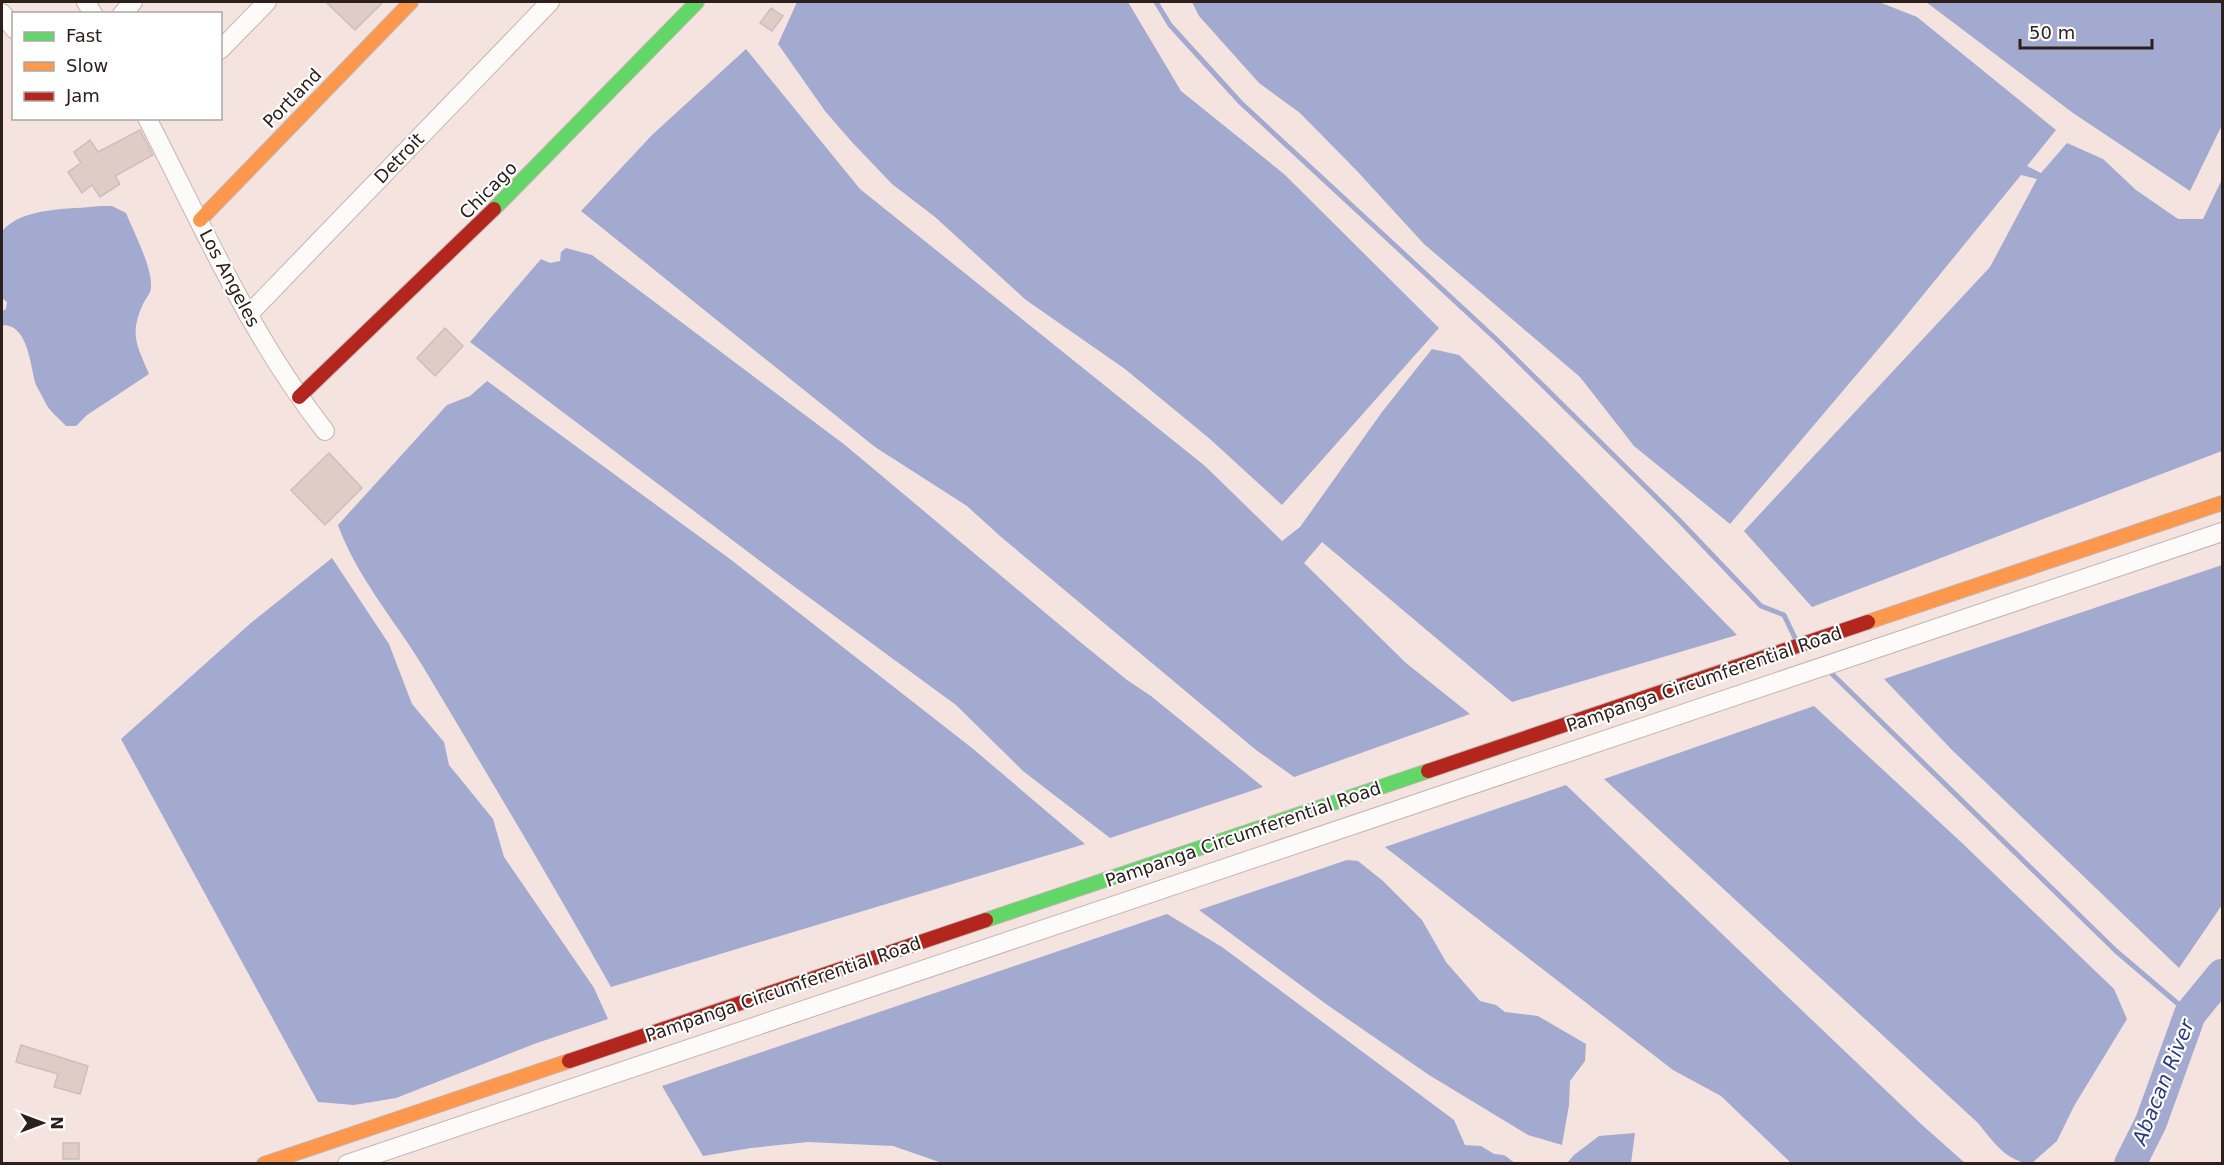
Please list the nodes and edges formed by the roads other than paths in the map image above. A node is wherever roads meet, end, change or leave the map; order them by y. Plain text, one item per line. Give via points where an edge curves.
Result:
1 (267, 2) edge
2 (411, 2) edge
3 (550, 2) edge
4 (694, 3) edge
5 (2, 13) edge
6 (12, 26) edge
7 (222, 48) edge
8 (150, 120) edge
9 (200, 220) junction
10 (248, 315) junction
11 (299, 398) junction
12 (325, 431) dead end
13 (2223, 503) edge
14 (2223, 532) edge
15 (264, 1164) edge
16 (347, 1164) edge

1 - 7 street
2 - 9 street, Portland
3 - 10 street, Detroit
4 - 11 street, Chicago via 505,200
5 - 6 street
8 - 9 street, Los Angeles
9 - 10 street, Los Angeles
10 - 11 street, Los Angeles
11 - 12 street, Los Angeles
13 - 15 street, Pampanga Circumferential Road
14 - 16 street, Pampanga Circumferential Road

